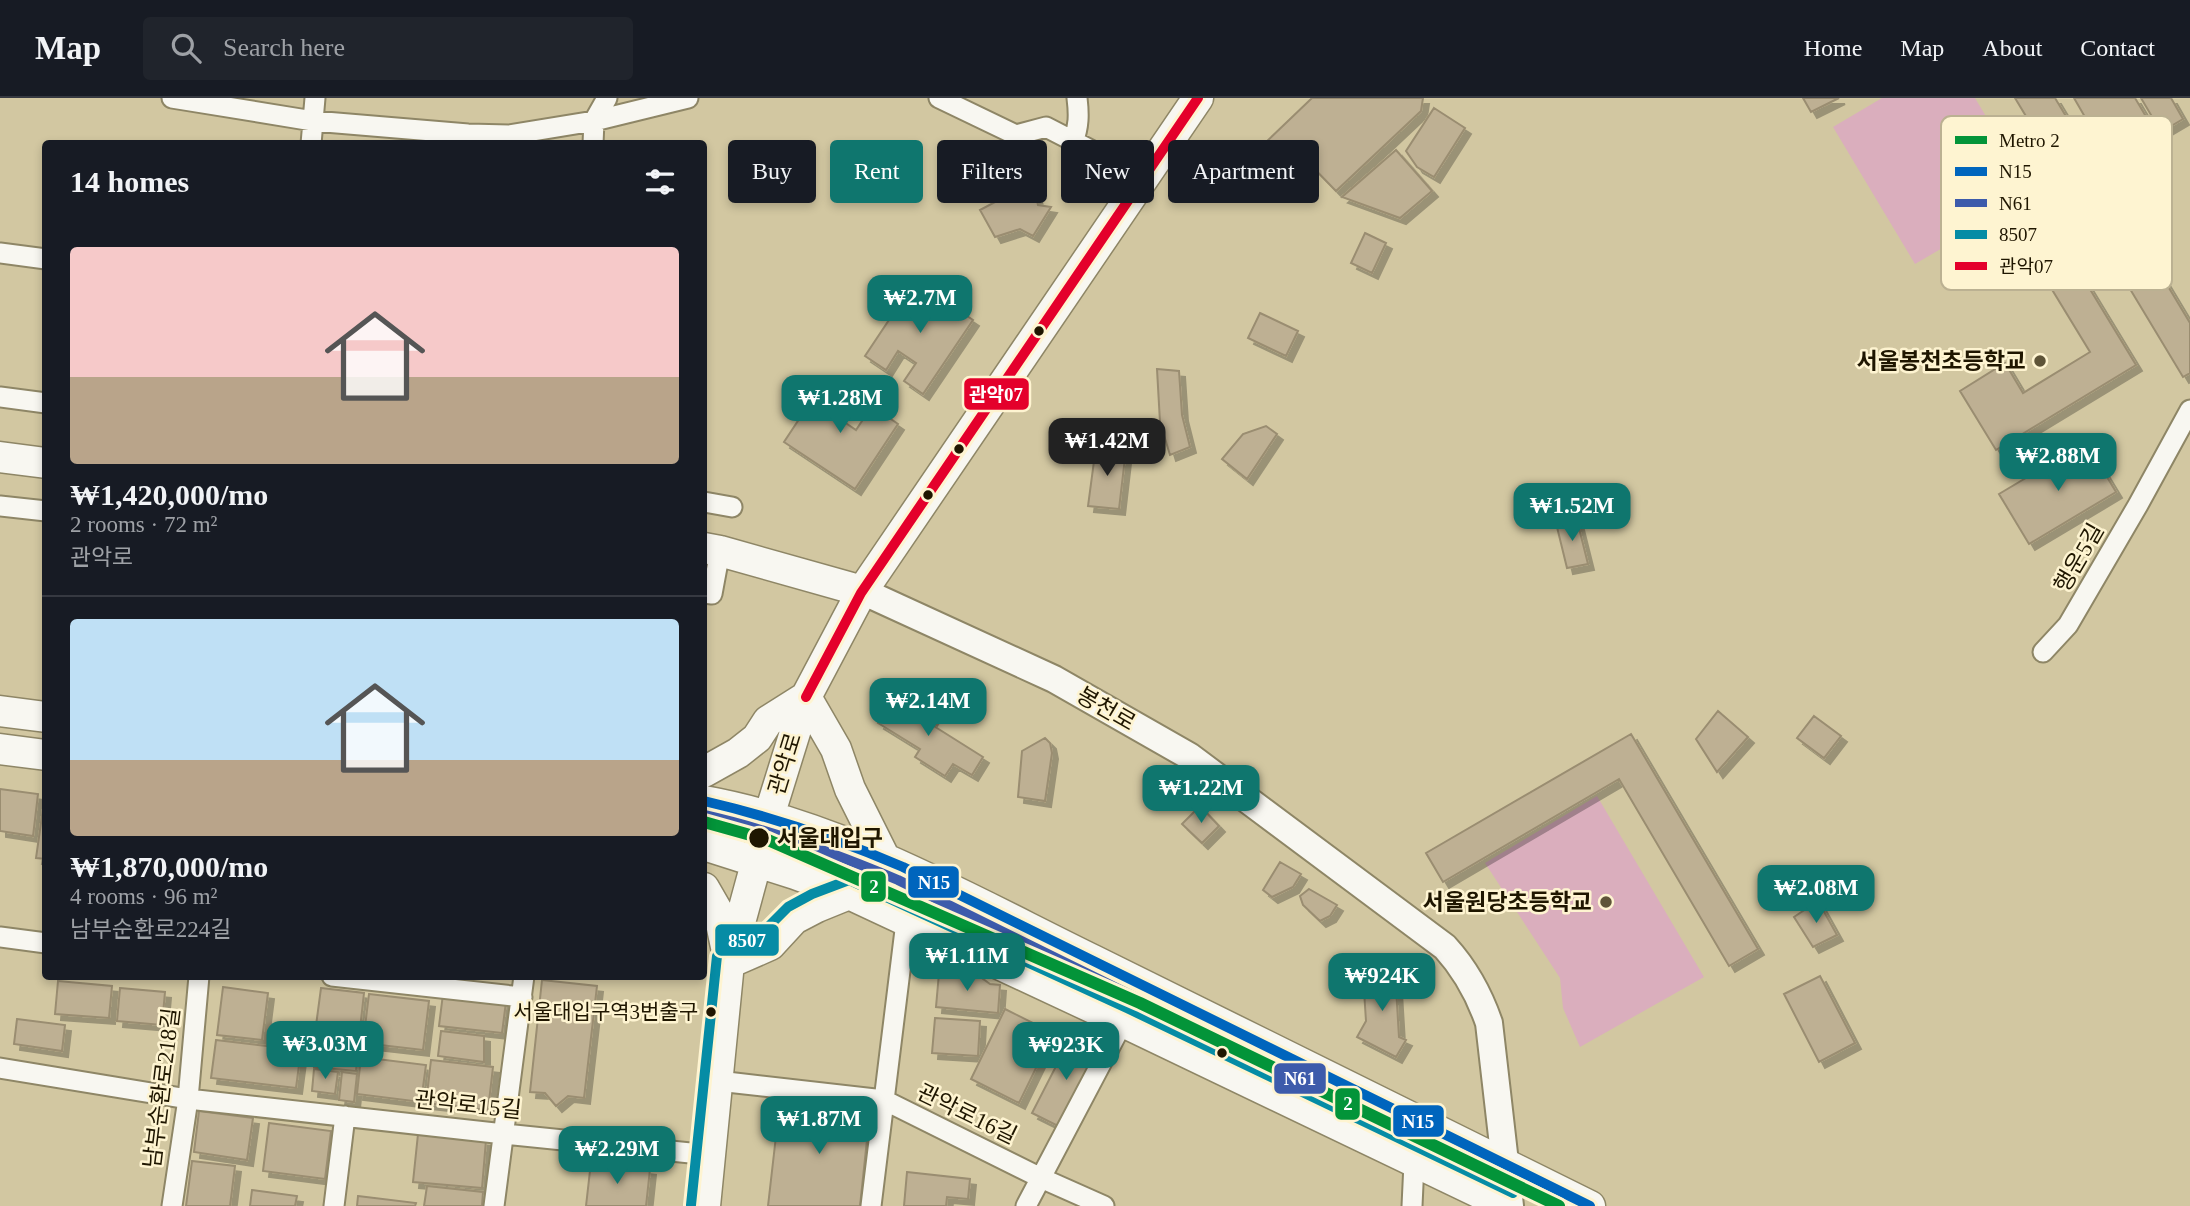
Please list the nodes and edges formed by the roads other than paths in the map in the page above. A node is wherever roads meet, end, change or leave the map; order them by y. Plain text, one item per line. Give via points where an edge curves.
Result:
1 (172, 98) edge
2 (315, 98) edge
3 (607, 98) edge
4 (688, 98) edge
5 (939, 98) edge
6 (1077, 98) edge
7 (1198, 98) edge
8 (313, 121) junction
9 (594, 121) junction
10 (311, 140) edge
11 (593, 140) edge
12 (1069, 140) edge
13 (1074, 140) edge
14 (1154, 163) edge
15 (1127, 203) edge
16 (0, 253) edge
17 (42, 258) edge
18 (0, 397) edge
19 (42, 402) edge
20 (2190, 410) edge
21 (0, 457) edge
22 (42, 462) edge
23 (707, 503) edge
24 (0, 506) edge
25 (732, 507) dead end
26 (42, 511) edge
27 (712, 550) edge
28 (862, 591) junction
29 (708, 594) edge
30 (2043, 652) dead end
31 (806, 697) junction
32 (0, 711) edge
33 (42, 716) edge
34 (0, 749) edge
35 (42, 754) edge
36 (707, 770) edge
37 (707, 802) edge
38 (769, 816) junction
39 (707, 846) edge
40 (885, 859) junction
41 (757, 862) junction
42 (707, 893) edge
43 (849, 894) junction
44 (906, 922) junction
45 (0, 937) edge
46 (42, 942) edge
47 (729, 963) junction
48 (199, 980) edge
49 (368, 980) edge
50 (524, 980) edge
51 (522, 997) junction
52 (1123, 1022) junction
53 (0, 1068) edge
54 (718, 1081) junction
55 (188, 1099) junction
56 (884, 1100) junction
57 (345, 1116) junction
58 (504, 1134) junction
59 (710, 1154) junction
60 (1414, 1163) junction
61 (1505, 1164) junction
62 (1041, 1178) junction
63 (172, 1206) edge
64 (334, 1206) edge
65 (494, 1206) edge
66 (705, 1206) edge
67 (871, 1206) edge
68 (1027, 1206) edge
69 (1104, 1206) edge
70 (1412, 1206) edge
71 (1508, 1206) edge
72 (1590, 1206) edge

1 - 8 street
2 - 8 street
3 - 9 street
4 - 9 street
5 - 12 street via 1016,135 1046,127
6 - 13 street
7 - 14 main road, 관악로
8 - 9 street via 509,135
8 - 10 street
9 - 11 street
15 - 28 main road, 관악로
16 - 17 street
18 - 19 street
20 - 30 street, 행운5길 via 2068,625
21 - 22 main road
23 - 25 street
24 - 26 street
27 - 28 main road, 봉천로
27 - 29 street
28 - 31 main road, 관악로
28 - 61 main road, 봉천로 via 1054,678 1189,755 1445,947 1472,982 1489,1023
31 - 36 main road via 768,721 757,738 738,753
31 - 38 main road, 관악로
31 - 40 main road via 836,750
32 - 33 main road
34 - 35 main road
37 - 38 main road
38 - 40 main road
38 - 41 main road, 관악로
39 - 41 main road
40 - 61 main road
41 - 43 main road
41 - 47 main road, 관악로
42 - 47 main road via 719,914
43 - 44 main road
43 - 47 main road via 794,919 770,945
44 - 52 main road
44 - 56 street
45 - 46 street
47 - 54 main road, 관악로
48 - 55 street, 남부순환로218길
49 - 51 street
50 - 51 street
51 - 58 street
52 - 60 main road
52 - 62 street
53 - 55 street, 관악로15길
54 - 56 street, 관악로16길
54 - 59 main road, 관악로
55 - 57 street, 관악로15길
55 - 63 street, 남부순환로218길
56 - 62 street, 관악로16길
56 - 67 street
57 - 58 street, 관악로15길
57 - 64 street
58 - 59 street, 관악로15길
58 - 65 street
59 - 66 main road, 관악로
60 - 70 street
60 - 71 main road
61 - 71 main road, 봉천로
61 - 72 main road
62 - 68 street
62 - 69 street, 관악로16길

